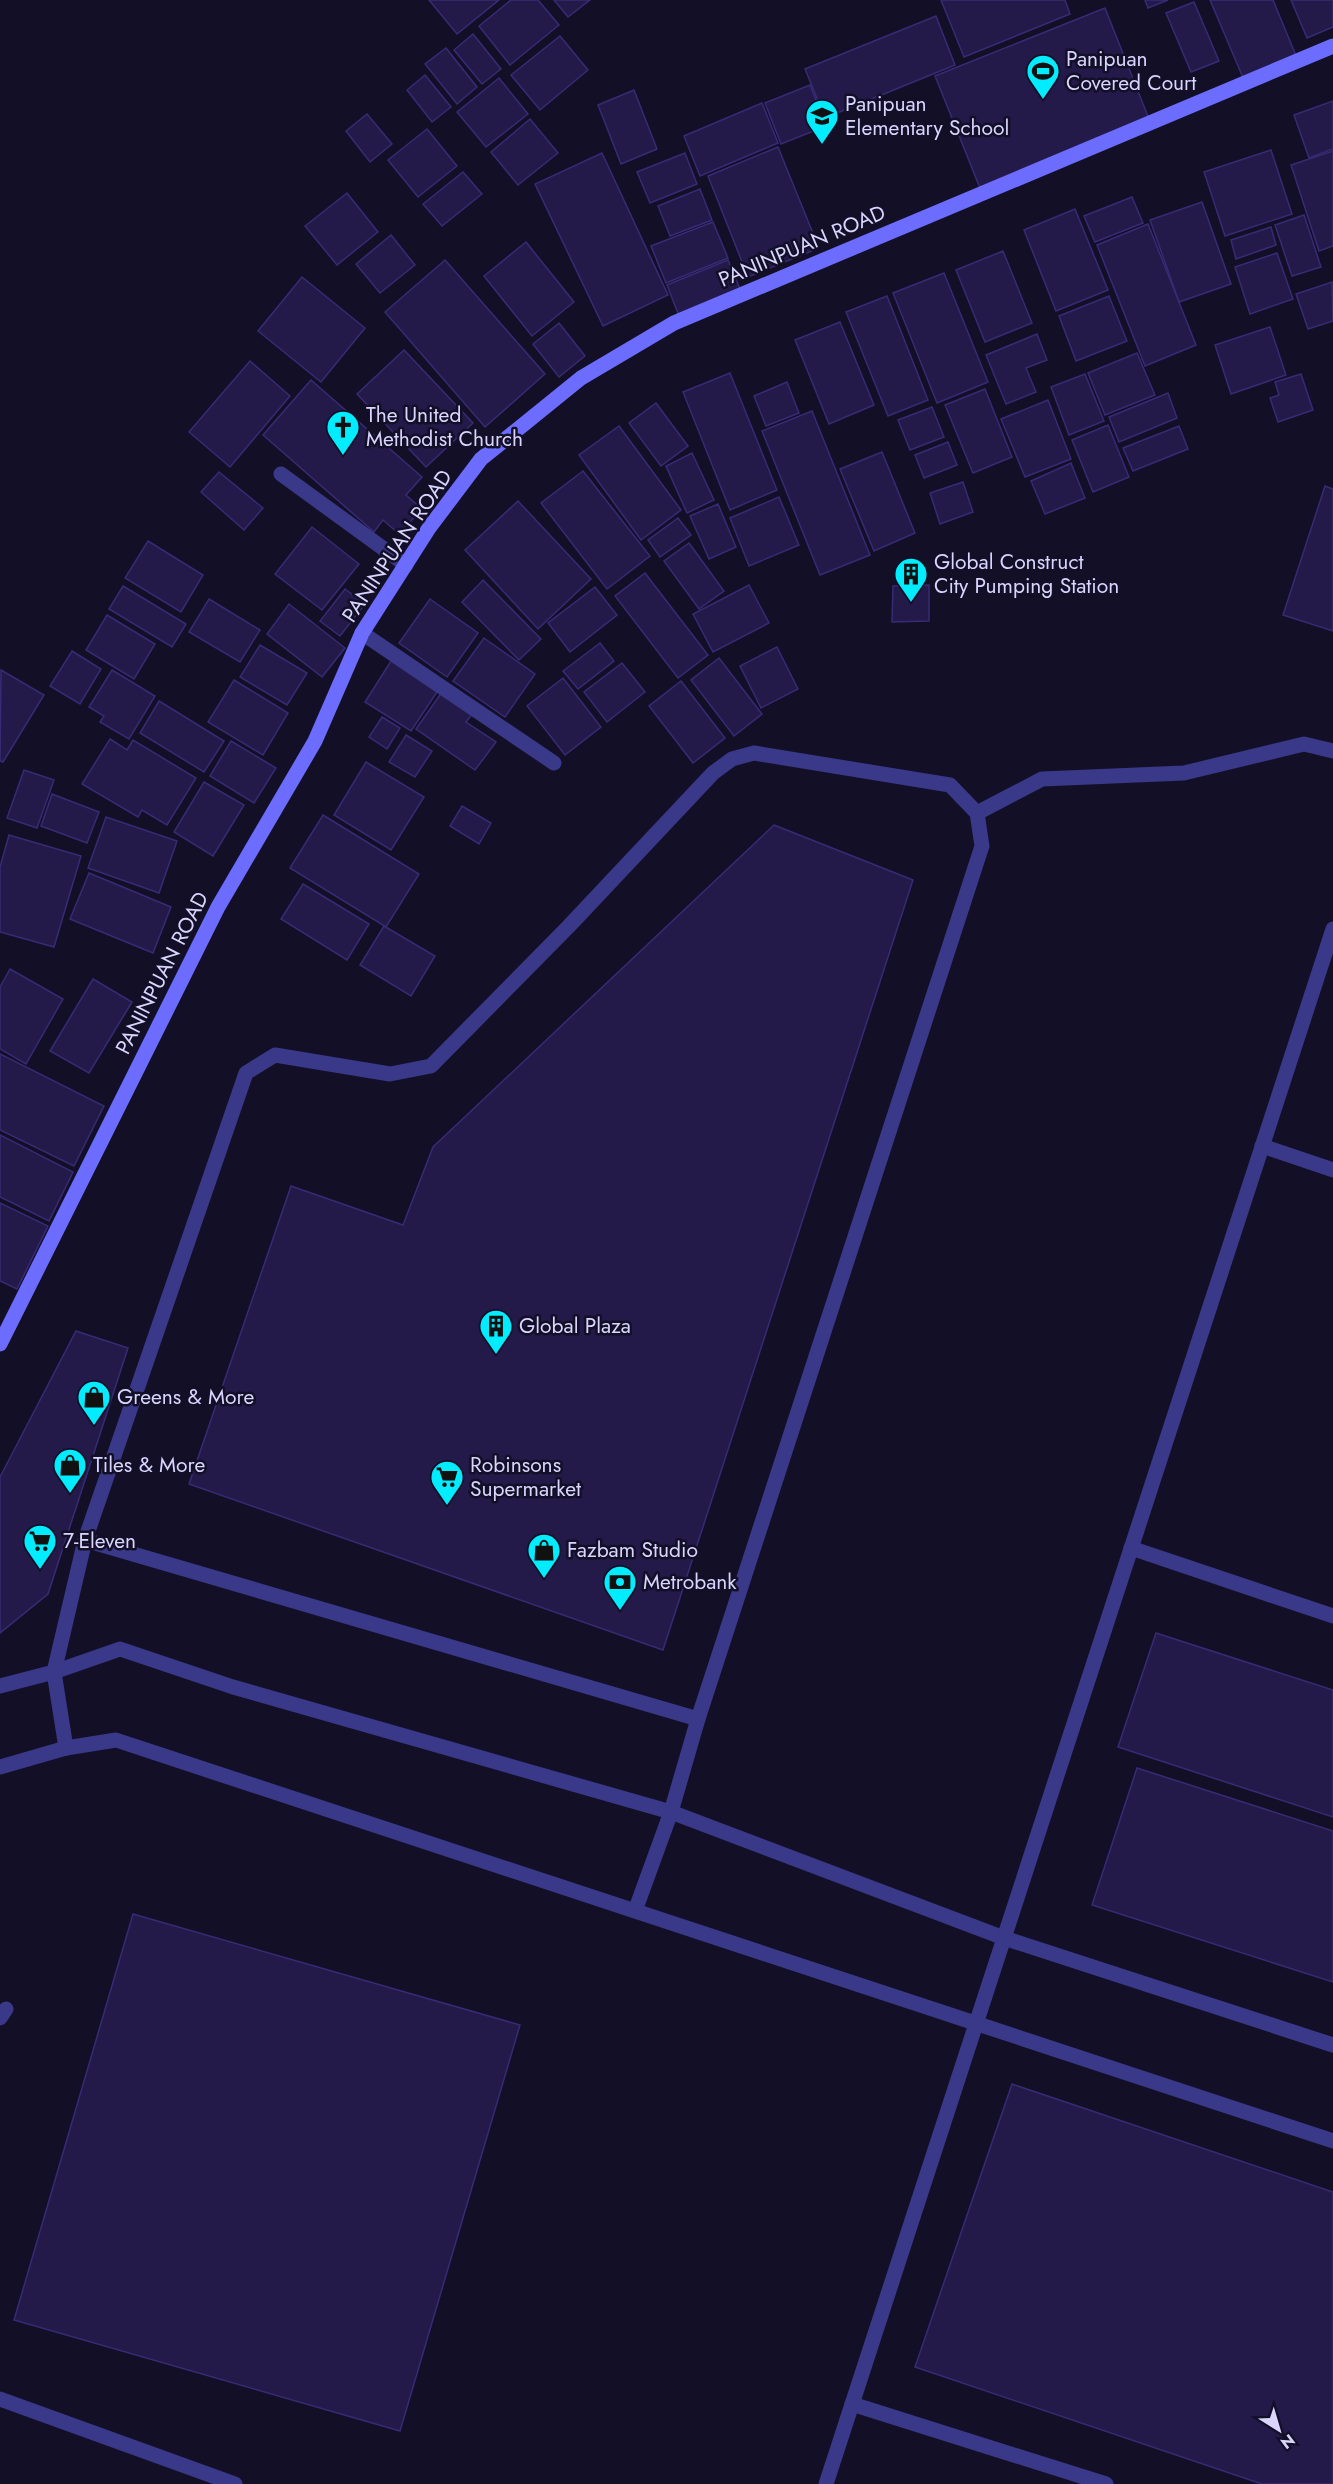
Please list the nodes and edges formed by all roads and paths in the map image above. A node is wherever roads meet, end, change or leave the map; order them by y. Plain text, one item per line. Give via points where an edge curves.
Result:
1 (1333, 46) edge
2 (280, 474) dead end
3 (406, 566) junction
4 (362, 633) junction
5 (1333, 751) edge
6 (554, 764) dead end
7 (976, 813) junction
8 (1333, 929) edge
9 (1262, 1146) junction
10 (1333, 1170) edge
11 (0, 1344) edge
12 (85, 1540) junction
13 (1131, 1548) junction
14 (1333, 1616) edge
15 (54, 1671) junction
16 (0, 1686) edge
17 (698, 1719) junction
18 (66, 1748) junction
19 (0, 1767) edge
20 (671, 1812) junction
21 (635, 1911) junction
22 (1004, 1938) junction
23 (976, 2023) junction
24 (1333, 2045) edge
25 (1333, 2141) edge
26 (0, 2398) edge
27 (852, 2404) junction
28 (235, 2484) edge
29 (826, 2484) edge
30 (1106, 2484) edge

1 - 3 main road, PANINPUAN ROAD via 674,323 581,378 481,459
2 - 3 street
3 - 4 main road, PANINPUAN ROAD
4 - 6 street
4 - 11 main road, PANINPUAN ROAD via 315,741 218,907
5 - 7 street via 1304,744 1184,773 1042,779
7 - 12 street via 950,785 754,753 732,759 713,774 431,1066 390,1074 275,1055 246,1073
7 - 17 street via 982,846
8 - 9 street
9 - 10 street
9 - 13 street
12 - 15 street
12 - 17 street
13 - 14 street
13 - 22 street
15 - 16 street
15 - 18 street
15 - 20 street via 120,1649 233,1687
17 - 20 street
18 - 19 street
18 - 21 street via 116,1740
20 - 21 street
20 - 22 street
21 - 23 street
22 - 23 street
22 - 24 street
23 - 25 street
23 - 27 street
26 - 28 street
27 - 29 street
27 - 30 street

